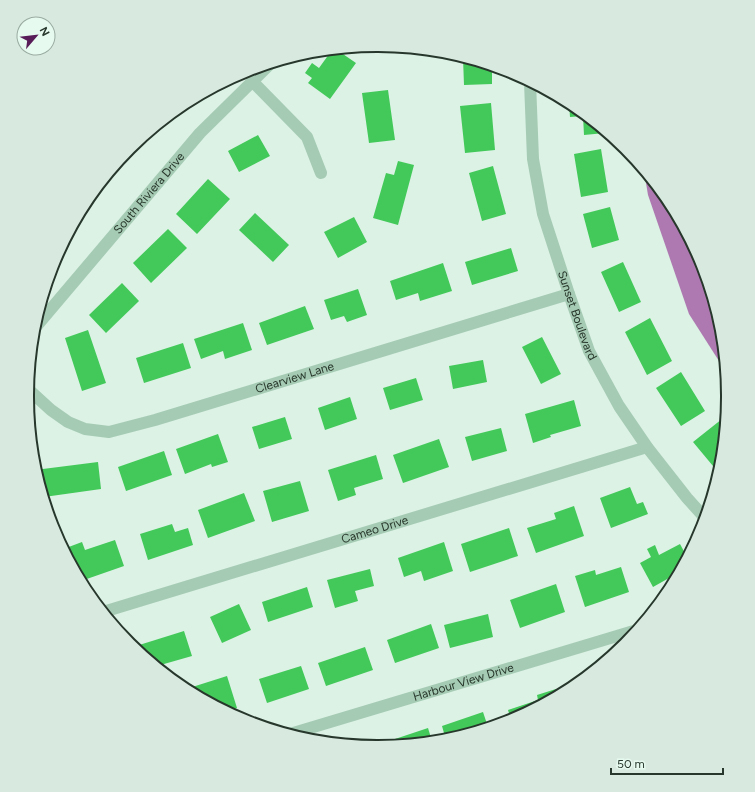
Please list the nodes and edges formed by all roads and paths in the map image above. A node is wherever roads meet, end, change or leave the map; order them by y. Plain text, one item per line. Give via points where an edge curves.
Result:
1 (261, 73) edge
2 (253, 82) junction
3 (530, 89) edge
4 (321, 172) dead end
5 (569, 294) junction
6 (44, 316) edge
7 (34, 395) edge
8 (647, 447) junction
9 (700, 513) edge
10 (109, 610) edge
11 (625, 634) edge
12 (301, 731) edge

1 - 2 street, South Riviera Drive
2 - 4 street via 307,138
2 - 6 street, South Riviera Drive via 200,133
3 - 5 street, Sunset Boulevard via 533,158 543,214
5 - 7 street, Clearview Lane via 109,432 85,429 68,422
5 - 8 street, Sunset Boulevard via 589,350 619,406
8 - 9 street, Sunset Boulevard
8 - 10 street, Cameo Drive
11 - 12 street, Harbour View Drive

